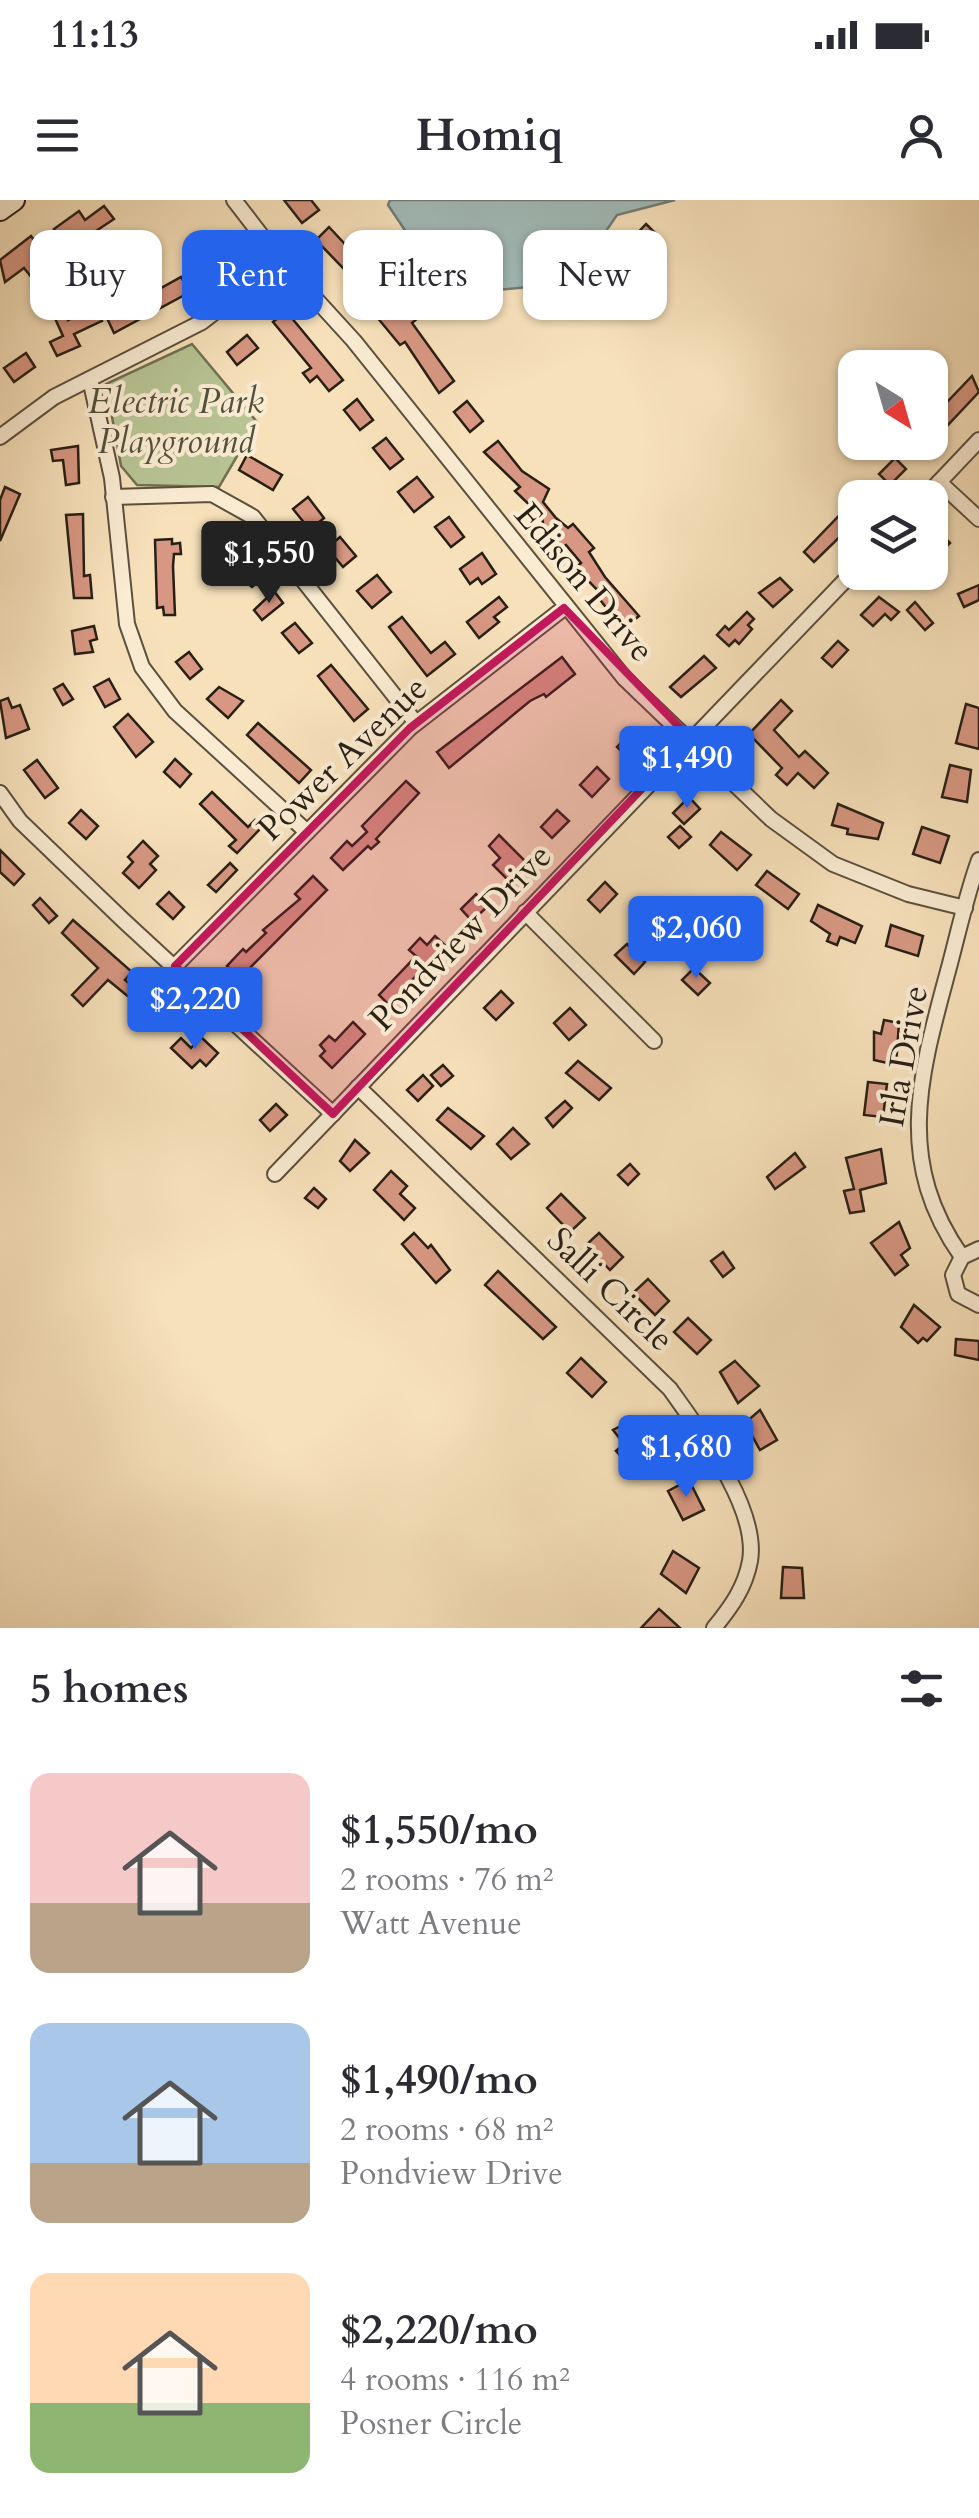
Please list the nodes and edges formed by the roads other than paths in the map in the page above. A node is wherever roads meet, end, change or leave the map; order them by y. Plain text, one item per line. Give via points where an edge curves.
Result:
1 (14, 200) edge
2 (234, 200) edge
3 (0, 210) edge
4 (257, 230) edge
5 (323, 307) edge
6 (205, 320) edge
7 (90, 380) junction
8 (0, 437) edge
9 (979, 440) edge
10 (941, 480) edge
11 (948, 491) edge
12 (113, 497) junction
13 (979, 520) edge
14 (838, 587) edge
15 (564, 608) junction
16 (416, 723) junction
17 (690, 738) junction
18 (0, 793) edge
19 (307, 832) junction
20 (979, 860) edge
21 (965, 908) junction
22 (526, 912) junction
23 (174, 966) junction
24 (654, 1042) dead end
25 (358, 1087) junction
26 (333, 1114) junction
27 (276, 1174) dead end
28 (979, 1249) edge
29 (962, 1257) junction
30 (979, 1305) edge
31 (714, 1628) edge

1 - 3 main road
2 - 4 street, Edison Drive
5 - 15 street, Edison Drive
6 - 7 street
7 - 8 street
7 - 12 street
9 - 10 street
11 - 13 street
12 - 16 street via 212,494 253,517
12 - 19 street via 127,624 142,667 175,711
14 - 17 street, Pondview Drive
15 - 16 street, Power Avenue
15 - 17 street, Edison Drive via 625,679
16 - 19 street, Power Avenue
17 - 21 street, Edison Drive via 771,819 833,864
17 - 22 street, Pondview Drive
18 - 23 street via 20,821
19 - 23 street, Power Avenue
20 - 21 street, Irla Drive
21 - 29 street, Irla Drive via 928,1046 916,1142 934,1209
22 - 24 street
22 - 25 street, Pondview Drive
23 - 26 street
25 - 26 street, Pondview Drive
25 - 31 street, Salli Circle via 650,1369 694,1424 732,1486 750,1539 746,1579
26 - 27 street, Pondview Drive
28 - 29 street
29 - 30 street, Irla Drive via 954,1268 955,1288

